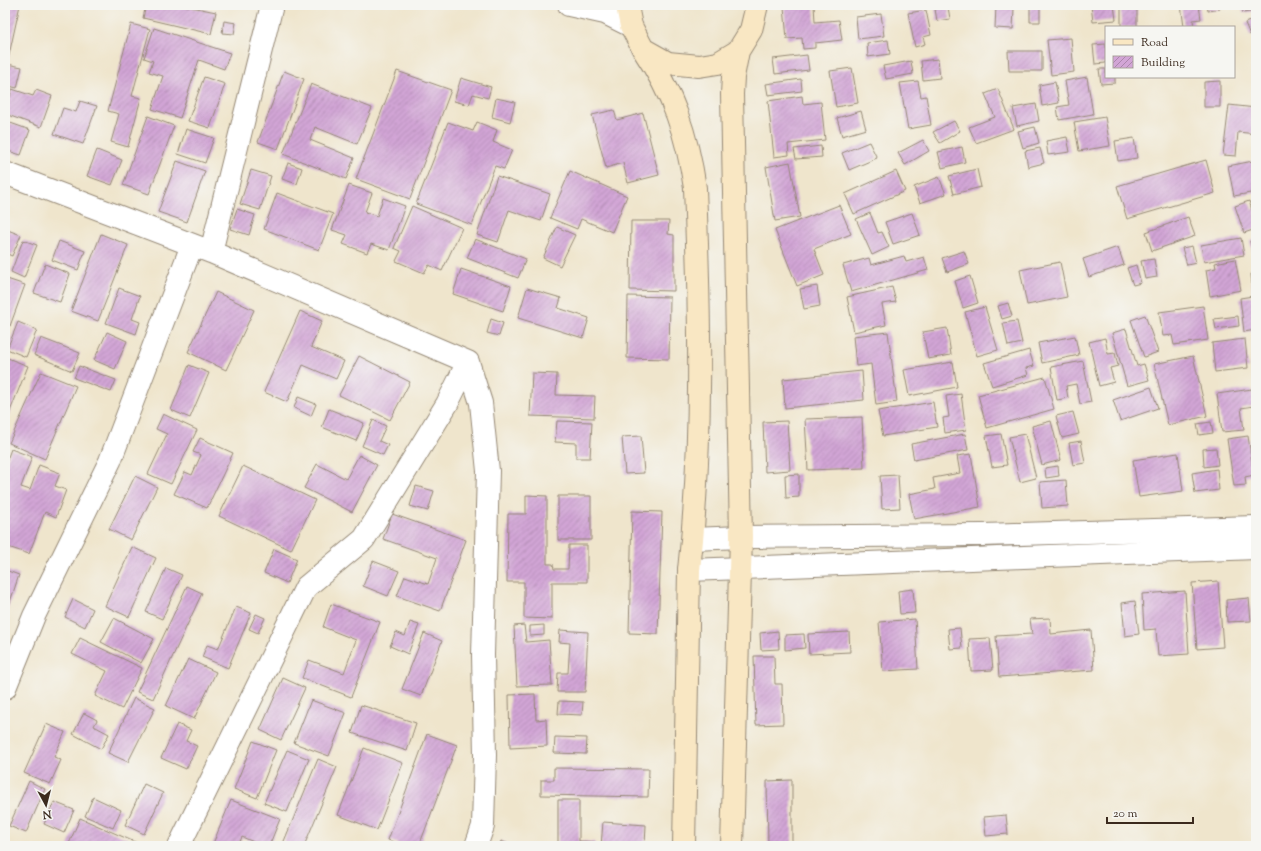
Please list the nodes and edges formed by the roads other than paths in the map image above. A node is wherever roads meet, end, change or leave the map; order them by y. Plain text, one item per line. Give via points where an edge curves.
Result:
1 (272, 5) edge
2 (570, 5) edge
3 (630, 5) edge
4 (757, 5) edge
5 (631, 26) junction
6 (643, 49) junction
7 (738, 51) junction
8 (5, 173) edge
9 (201, 248) junction
10 (468, 362) junction
11 (1256, 527) edge
12 (741, 537) junction
13 (693, 539) junction
14 (1256, 548) edge
15 (738, 568) junction
16 (689, 570) junction
17 (5, 688) edge
18 (179, 846) edge
19 (476, 846) edge
20 (684, 846) edge
21 (732, 846) edge

1 - 9 street
2 - 5 street via 605,13
3 - 5 main road via 628,12
4 - 7 main road via 751,30
5 - 6 main road
6 - 7 main road via 668,63 699,66 718,63
6 - 13 main road via 661,76 682,124 695,188 698,410
7 - 12 main road via 732,94
8 - 9 street
9 - 10 street
9 - 17 street via 110,461 34,616
10 - 18 street via 447,404 364,539 306,587
10 - 19 street via 481,403 488,471 483,655 483,826
11 - 12 street via 984,535
12 - 13 street
12 - 15 main road
13 - 16 main road
14 - 15 street
15 - 16 street
15 - 21 main road
16 - 20 main road

